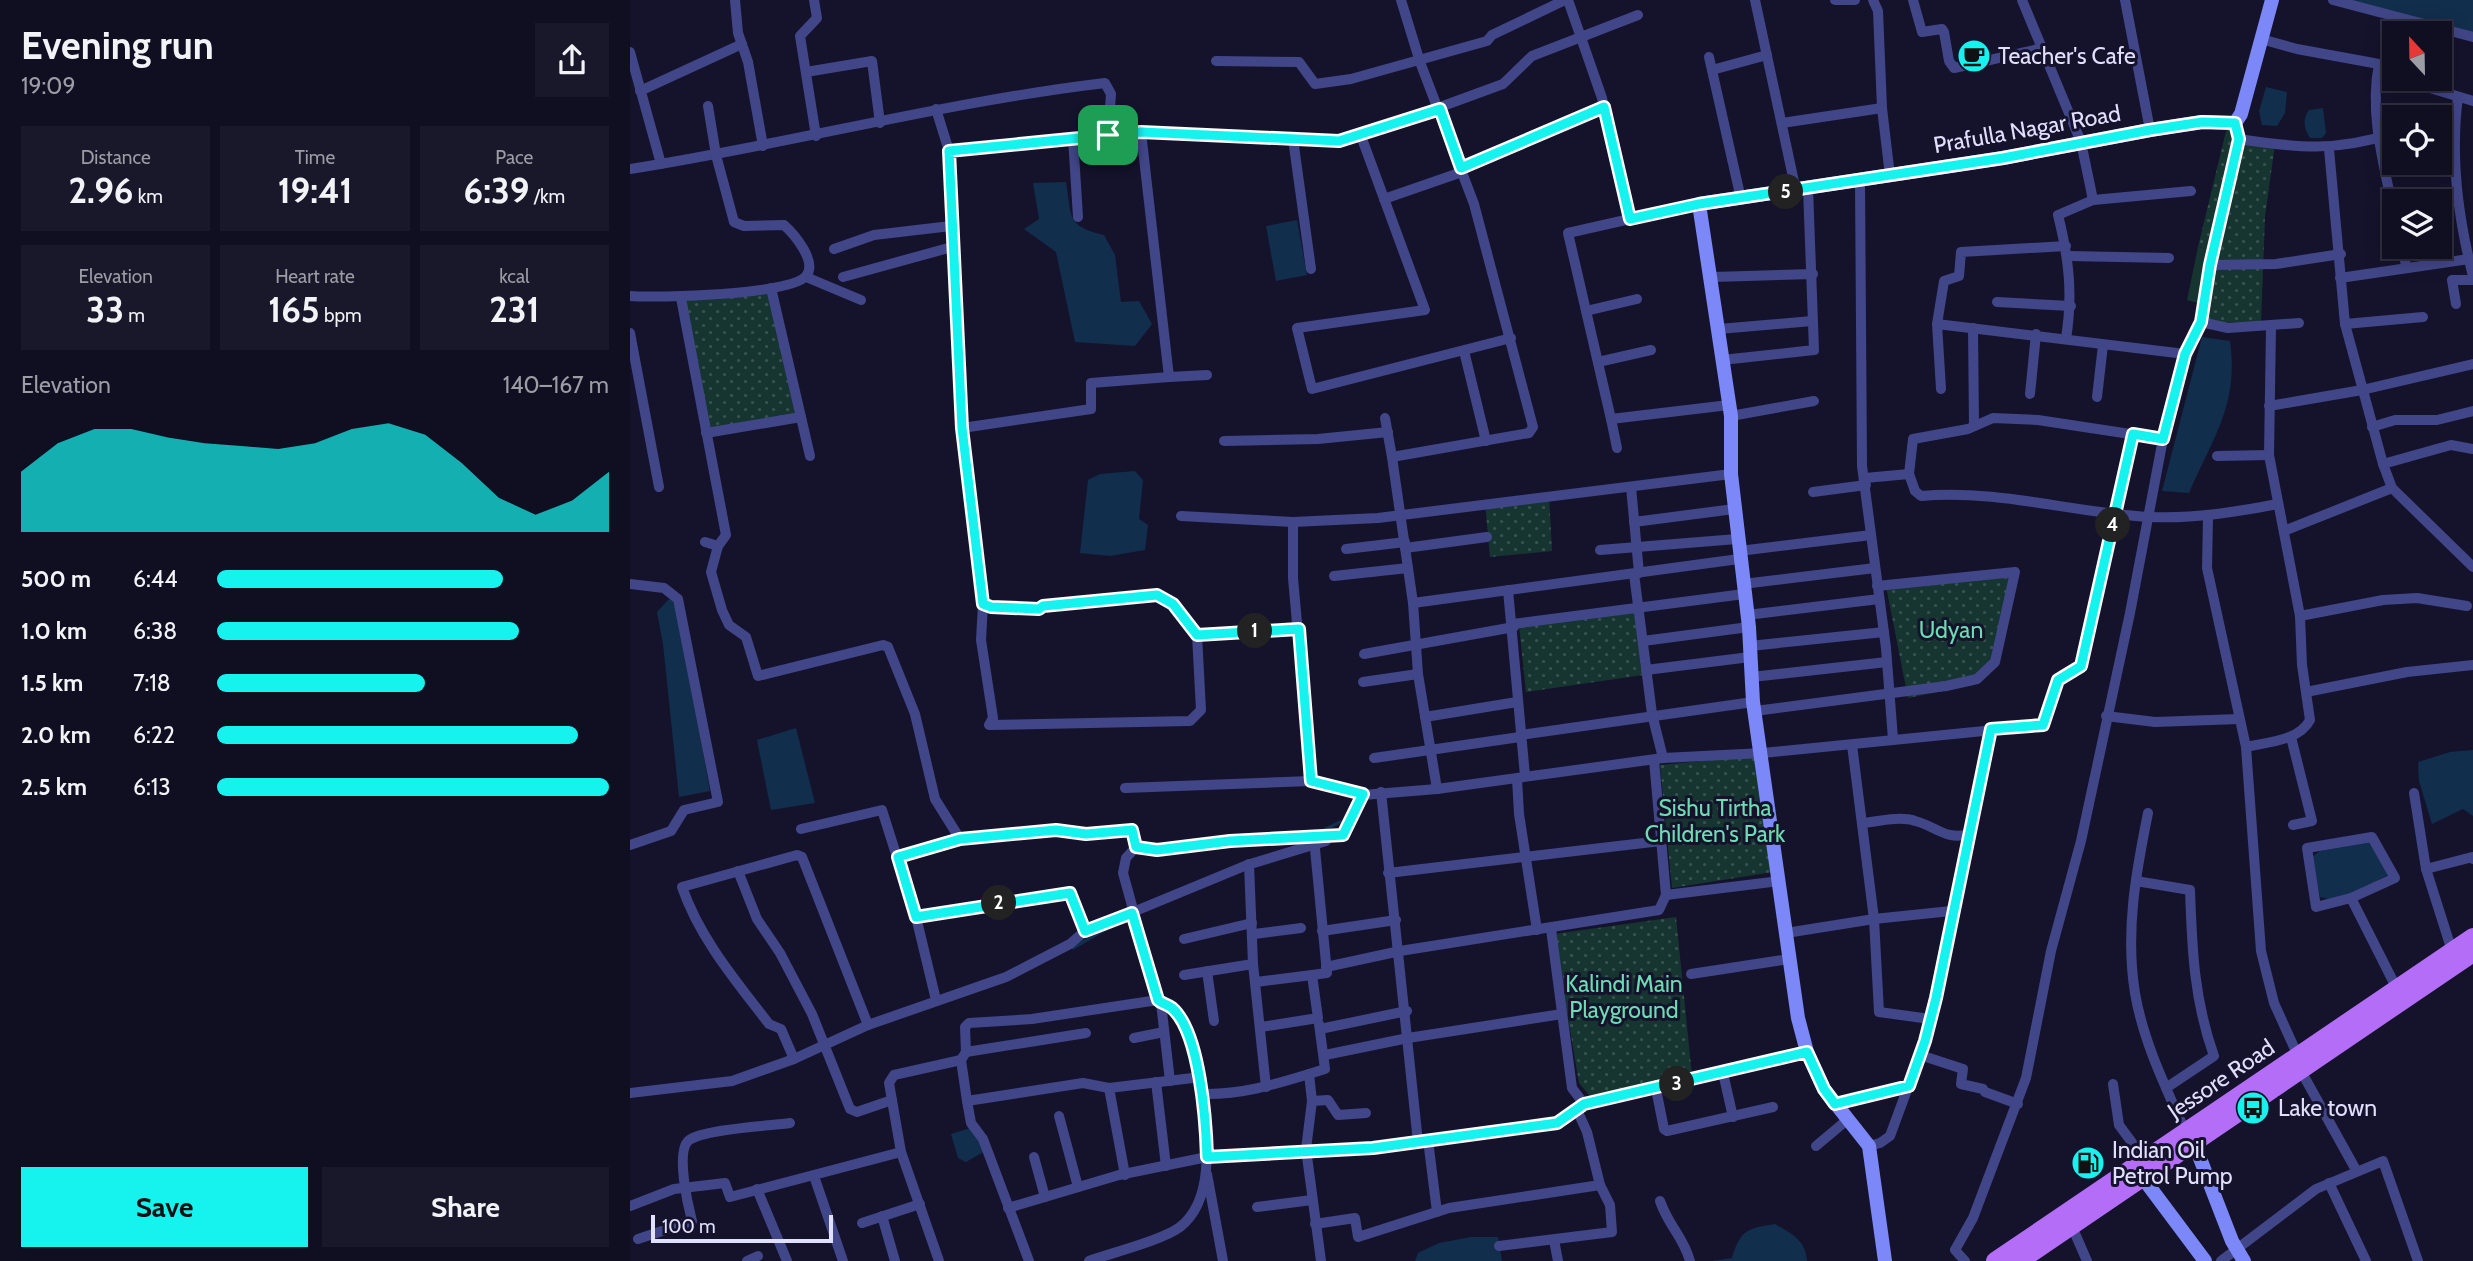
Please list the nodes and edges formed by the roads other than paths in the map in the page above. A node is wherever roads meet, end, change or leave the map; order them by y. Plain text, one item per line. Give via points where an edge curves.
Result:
1 (735, 0) edge
2 (814, 0) edge
3 (1401, 0) edge
4 (1566, 0) edge
5 (1755, 0) edge
6 (1835, 0) edge
7 (1855, 0) edge
8 (1873, 0) edge
9 (1913, 0) edge
10 (2022, 0) edge
11 (2125, 0) edge
12 (2272, 0) edge
13 (2333, 0) edge
14 (1638, 15) dead end
15 (2473, 37) edge
16 (1580, 38) junction
17 (2261, 39) junction
18 (742, 44) junction
19 (2043, 48) junction
20 (630, 52) edge
21 (1767, 55) junction
22 (1709, 57) dead end
23 (1216, 61) dead end
24 (1420, 62) junction
25 (2379, 64) junction
26 (2382, 65) edge
27 (1712, 70) junction
28 (806, 72) junction
29 (640, 91) junction
30 (2443, 91) edge
31 (2458, 97) junction
32 (2473, 101) edge
33 (708, 106) dead end
34 (1604, 107) junction
35 (1882, 108) junction
36 (936, 109) junction
37 (1440, 109) junction
38 (880, 122) junction
39 (1782, 123) junction
40 (2235, 123) junction
41 (2150, 130) junction
42 (1141, 132) junction
43 (2454, 133) joint
44 (1108, 135) junction
45 (816, 136) junction
46 (1361, 136) junction
47 (2382, 137) edge
48 (1073, 138) junction
49 (2378, 138) junction
50 (1293, 139) junction
51 (2239, 139) junction
52 (2081, 142) junction
53 (763, 146) junction
54 (2329, 149) junction
55 (949, 151) junction
56 (716, 155) junction
57 (662, 164) junction
58 (630, 169) edge
59 (1462, 170) junction
60 (1890, 176) junction
61 (1860, 181) junction
62 (1802, 189) junction
63 (2389, 189) edge
64 (2191, 191) dead end
65 (1384, 199) junction
66 (1741, 199) junction
67 (2093, 200) junction
68 (2452, 201) edge
69 (2458, 201) junction
70 (1699, 204) junction
71 (1078, 217) dead end
72 (1630, 219) junction
73 (951, 226) junction
74 (952, 247) junction
75 (834, 249) dead end
76 (2067, 251) junction
77 (2341, 254) junction
78 (2169, 258) dead end
79 (2404, 259) edge
80 (2469, 259) junction
81 (2210, 265) junction
82 (2407, 268) junction
83 (1311, 269) dead end
84 (1813, 274) junction
85 (806, 277) junction
86 (843, 277) dead end
87 (1712, 277) junction
88 (2340, 278) junction
89 (2473, 278) edge
90 (771, 288) junction
91 (630, 296) edge
92 (681, 298) junction
93 (1637, 299) dead end
94 (861, 300) dead end
95 (1997, 302) dead end
96 (2456, 304) dead end
97 (2071, 306) junction
98 (1586, 311) junction
99 (2423, 317) dead end
100 (1812, 321) junction
101 (2201, 322) junction
102 (2299, 323) dead end
103 (1937, 324) junction
104 (2345, 324) junction
105 (2271, 327) junction
106 (1973, 328) junction
107 (1719, 330) junction
108 (630, 333) edge
109 (2036, 334) junction
110 (1511, 338) junction
111 (2066, 339) junction
112 (2103, 345) junction
113 (1651, 350) dead end
114 (1464, 351) junction
115 (2185, 354) junction
116 (1722, 360) junction
117 (1598, 362) junction
118 (2473, 364) edge
119 (1207, 375) dead end
120 (1169, 377) junction
121 (1941, 389) dead end
122 (2362, 390) junction
123 (2030, 394) dead end
124 (2097, 397) dead end
125 (1814, 401) dead end
126 (2269, 406) junction
127 (1730, 410) junction
128 (2473, 411) edge
129 (801, 417) junction
130 (1385, 418) dead end
131 (1611, 419) junction
132 (1974, 426) junction
133 (2372, 427) junction
134 (962, 428) junction
135 (1388, 432) junction
136 (706, 433) junction
137 (2133, 434) junction
138 (2163, 439) junction
139 (1224, 441) dead end
140 (1486, 441) junction
141 (1617, 448) dead end
142 (2473, 449) edge
143 (2269, 454) junction
144 (810, 456) dead end
145 (2217, 456) dead end
146 (1392, 457) junction
147 (2383, 464) junction
148 (1731, 474) junction
149 (1909, 474) junction
150 (1865, 482) junction
151 (659, 486) dead end
152 (1631, 487) junction
153 (2392, 488) junction
154 (1813, 492) dead end
155 (2278, 504) junction
156 (1734, 509) junction
157 (1401, 514) junction
158 (2116, 514) junction
159 (1181, 516) dead end
160 (2150, 517) junction
161 (2208, 517) junction
162 (1293, 522) junction
163 (1634, 522) junction
164 (2284, 531) junction
165 (1871, 535) junction
166 (1487, 537) dead end
167 (705, 542) dead end
168 (1405, 545) junction
169 (1636, 545) junction
170 (718, 546) junction
171 (1346, 549) dead end
172 (1600, 550) dead end
173 (1738, 550) junction
174 (2473, 567) edge
175 (1408, 568) junction
176 (1875, 568) junction
177 (1636, 573) junction
178 (1334, 576) dead end
179 (630, 584) edge
180 (1877, 586) junction
181 (1744, 589) junction
182 (1508, 590) junction
183 (1879, 599) junction
184 (1413, 603) junction
185 (983, 604) junction
186 (2467, 606) dead end
187 (1639, 607) junction
188 (2300, 616) junction
189 (1748, 621) junction
190 (1513, 626) junction
191 (1299, 629) junction
192 (1884, 632) junction
193 (1197, 635) junction
194 (1643, 641) junction
195 (1415, 645) junction
196 (1750, 652) junction
197 (1364, 654) dead end
198 (1887, 662) junction
199 (2473, 666) edge
200 (1646, 670) junction
201 (1418, 674) junction
202 (1752, 677) junction
203 (1363, 682) dead end
204 (2306, 692) junction
205 (1889, 694) junction
206 (1517, 702) junction
207 (1754, 706) junction
208 (1652, 714) junction
209 (2106, 716) junction
210 (1425, 717) junction
211 (2239, 719) junction
212 (1991, 729) junction
213 (1520, 736) junction
214 (2291, 737) junction
215 (1893, 739) junction
216 (1853, 745) junction
217 (2246, 747) junction
218 (1431, 750) junction
219 (1763, 753) junction
220 (1374, 758) dead end
221 (1659, 759) junction
222 (1521, 777) junction
223 (1311, 781) junction
224 (1125, 788) dead end
225 (1437, 789) junction
226 (1381, 792) junction
227 (2414, 793) dead end
228 (1363, 794) junction
229 (2148, 813) dead end
230 (1864, 823) junction
231 (2293, 825) dead end
232 (801, 829) dead end
233 (1969, 834) junction
234 (1343, 835) junction
235 (960, 839) junction
236 (1661, 841) junction
237 (630, 845) edge
238 (1136, 847) junction
239 (1315, 849) dead end
240 (1525, 855) junction
241 (898, 857) junction
242 (2473, 859) edge
243 (1250, 864) junction
244 (2426, 869) junction
245 (738, 871) junction
246 (1388, 873) junction
247 (1780, 881) junction
248 (2136, 881) junction
249 (1666, 895) junction
250 (2351, 898) junction
251 (1951, 911) junction
252 (1132, 913) junction
253 (916, 917) junction
254 (1874, 919) junction
255 (1396, 920) junction
256 (1253, 928) junction
257 (1301, 928) dead end
258 (1551, 929) junction
259 (1537, 930) junction
260 (1085, 931) junction
261 (1322, 931) junction
262 (1786, 933) junction
263 (2473, 937) edge
264 (1184, 939) dead end
265 (1400, 951) junction
266 (2452, 951) junction
267 (2473, 953) edge
268 (1789, 959) junction
269 (1253, 964) junction
270 (1326, 967) junction
271 (1207, 971) junction
272 (1691, 974) dead end
273 (1184, 975) dead end
274 (1312, 975) junction
275 (1256, 982) junction
276 (2397, 989) junction
277 (936, 1000) junction
278 (1160, 1001) junction
279 (1407, 1011) junction
280 (1562, 1014) junction
281 (1930, 1019) junction
282 (1214, 1021) dead end
283 (1319, 1023) junction
284 (868, 1025) junction
285 (1261, 1027) junction
286 (1164, 1032) junction
287 (1086, 1033) dead end
288 (1134, 1038) dead end
289 (1408, 1038) junction
290 (826, 1043) junction
291 (1807, 1052) junction
292 (1325, 1055) junction
293 (1920, 1055) junction
294 (964, 1056) junction
295 (794, 1059) junction
296 (2299, 1064) junction
297 (1723, 1073) junction
298 (1309, 1074) junction
299 (1201, 1077) junction
300 (1170, 1081) junction
301 (1156, 1082) junction
302 (2113, 1084) dead end
303 (1909, 1086) junction
304 (1266, 1087) junction
305 (1109, 1088) junction
306 (2166, 1088) junction
307 (1656, 1089) junction
308 (630, 1093) edge
309 (1202, 1094) junction
310 (892, 1100) junction
311 (967, 1101) junction
312 (1311, 1101) junction
313 (1835, 1104) junction
314 (2018, 1104) junction
315 (1581, 1107) junction
316 (1773, 1107) dead end
317 (1366, 1113) dead end
318 (1059, 1116) dead end
319 (1733, 1117) junction
320 (1847, 1120) junction
321 (790, 1123) dead end
322 (2189, 1138) junction
323 (1423, 1141) junction
324 (1816, 1146) dead end
325 (1869, 1146) junction
326 (1306, 1149) junction
327 (901, 1152) junction
328 (1034, 1157) dead end
329 (1206, 1161) junction
330 (1166, 1166) junction
331 (2141, 1169) junction
332 (2356, 1170) junction
333 (1125, 1175) junction
334 (814, 1176) junction
335 (2329, 1183) junction
336 (1600, 1185) junction
337 (1078, 1187) junction
338 (683, 1188) junction
339 (757, 1189) junction
340 (1045, 1197) junction
341 (1312, 1200) junction
342 (1660, 1201) dead end
343 (920, 1204) junction
344 (630, 1206) edge
345 (1257, 1207) dead end
346 (1008, 1208) junction
347 (1437, 1212) junction
348 (882, 1216) junction
349 (2069, 1219) junction
350 (862, 1223) dead end
351 (1315, 1224) junction
352 (638, 1239) dead end
353 (1554, 1240) junction
354 (1499, 1246) dead end
355 (1121, 1255) edge
356 (2240, 1255) edge
357 (758, 1256) dead end
358 (1320, 1260) edge
359 (747, 1261) edge
360 (787, 1261) edge
361 (843, 1261) edge
362 (895, 1261) edge
363 (939, 1261) edge
364 (1029, 1261) edge
365 (1089, 1261) edge
366 (1223, 1261) edge
367 (1306, 1261) edge
368 (1558, 1261) edge
369 (1690, 1261) edge
370 (1885, 1261) edge
371 (1965, 1261) edge
372 (1995, 1261) edge
373 (2020, 1261) edge
374 (2087, 1261) edge
375 (2205, 1261) edge
376 (2221, 1261) edge
377 (2366, 1261) edge
378 (2418, 1261) edge

1 - 18 street
2 - 28 street via 817,18 800,36
3 - 24 street
4 - 16 street
4 - 24 street via 1487,41
5 - 21 street
6 - 7 street
8 - 35 street via 1878,11
9 - 19 street via 1922,32 1944,32 1954,68
10 - 19 street
11 - 41 street
12 - 17 street
13 - 15 street
14 - 16 street
16 - 34 street
16 - 37 street via 1532,56 1503,84
17 - 25 street
17 - 40 street
18 - 29 street
18 - 53 street
19 - 52 street
20 - 29 street
21 - 27 street
21 - 39 street
22 - 27 street
23 - 24 street via 1299,62 1315,84
24 - 37 street
25 - 26 street
25 - 49 street via 2375,86
27 - 66 street
28 - 38 street via 872,61
28 - 45 street
29 - 57 street
30 - 31 street
31 - 32 street
31 - 43 street
33 - 56 street
34 - 59 street
34 - 72 street
35 - 39 street
35 - 60 street
36 - 38 street
36 - 44 street via 1105,83 1111,94
36 - 55 street
37 - 46 street
37 - 59 street
38 - 45 street
39 - 62 street
40 - 41 street, Prafulla Nagar Road via 2202,122
40 - 51 street
41 - 52 street, Prafulla Nagar Road
42 - 44 street
42 - 50 street
42 - 120 street
43 - 69 street
44 - 48 street
45 - 53 street
46 - 50 street via 1339,141
46 - 65 street
47 - 49 street
48 - 55 street
48 - 71 street
49 - 54 street
49 - 63 street
50 - 83 street
51 - 54 street
51 - 81 street
52 - 60 street, Prafulla Nagar Road
52 - 67 street
53 - 56 street
54 - 77 street
55 - 73 street
56 - 57 street
56 - 85 street via 734,222 784,225 809,264
57 - 58 street
59 - 65 street
59 - 110 street
60 - 61 street, Prafulla Nagar Road
61 - 62 street, Prafulla Nagar Road
61 - 150 street
62 - 66 street, Prafulla Nagar Road
62 - 84 street
64 - 67 street
65 - 114 street via 1425,310 1297,328 1311,390
66 - 70 street, Prafulla Nagar Road
67 - 76 street via 2058,215
68 - 69 street
69 - 80 street
70 - 72 street
70 - 87 street
72 - 98 street via 1568,231
73 - 74 street
73 - 75 street via 874,235
74 - 86 street
74 - 134 street
76 - 78 street
76 - 97 street
76 - 103 street via 1963,250 1959,276 1944,281
77 - 81 street via 2276,264
77 - 88 street
79 - 82 street
80 - 82 street
80 - 89 street
81 - 101 street
82 - 88 street
84 - 87 street
84 - 100 street
85 - 90 street
85 - 94 street
87 - 107 street
88 - 104 street
89 - 96 street via 2452,280
90 - 92 street
90 - 129 street
91 - 92 street
92 - 136 street
93 - 98 street
95 - 97 street
97 - 111 street
98 - 117 street
99 - 104 street
100 - 107 street
100 - 116 street via 1814,350
101 - 105 street via 2228,328
101 - 115 street
102 - 105 street
103 - 106 street
103 - 121 street
104 - 122 street
105 - 126 street
106 - 109 street
106 - 132 street
107 - 116 street
108 - 151 street
109 - 111 street
109 - 123 street
110 - 114 street
110 - 140 street via 1533,427 1529,433
111 - 112 street
112 - 115 street
112 - 124 street
113 - 117 street
114 - 140 street
115 - 138 street
116 - 127 street
117 - 131 street
118 - 122 street
119 - 120 street
120 - 134 street via 1091,383 1091,409
122 - 126 street
122 - 133 street
125 - 127 street
126 - 143 street
127 - 131 street
127 - 148 street
128 - 133 street
129 - 136 street
129 - 144 street
130 - 135 street
131 - 141 street
132 - 137 street via 1987,418 2038,420
132 - 149 street via 1913,439
133 - 147 street
134 - 185 street
135 - 139 street
135 - 146 street
136 - 170 street via 726,535
137 - 138 street
137 - 158 street
138 - 160 street
140 - 146 street
142 - 147 street via 2451,445
143 - 145 street
143 - 155 street
146 - 157 street
147 - 153 street
148 - 152 street
148 - 156 street
149 - 150 street
149 - 158 street via 1921,496 1978,494
150 - 154 street
150 - 165 street
152 - 157 street
152 - 163 street
153 - 164 street
153 - 174 street
155 - 161 street
155 - 164 street
156 - 163 street
156 - 173 street
157 - 162 street
157 - 168 street
158 - 160 street
158 - 212 street via 2081,666 2058,680 2043,725
159 - 162 street
160 - 161 street
160 - 209 street
161 - 211 street via 2207,568
162 - 191 street
163 - 169 street
164 - 188 street
165 - 173 street
165 - 176 street
166 - 168 street
167 - 170 street
168 - 171 street
168 - 175 street
169 - 172 street
169 - 173 street
169 - 177 street
170 - 235 street via 711,572 722,610 729,625 746,637 758,676 888,647 915,714 935,799
173 - 177 street
173 - 181 street
175 - 178 street
175 - 184 street
176 - 180 street
176 - 181 street
177 - 182 street
177 - 187 street
179 - 237 street via 664,588 678,599 718,802 684,810 671,831
180 - 183 street
180 - 205 street via 2015,572 1995,662 1977,679
181 - 187 street
181 - 189 street
182 - 184 street
182 - 190 street
183 - 189 street
183 - 192 street
184 - 195 street
185 - 193 street via 1039,609 1157,595 1173,604
185 - 193 street via 981,640 993,718 989,725 1190,721 1201,710
186 - 188 street via 2417,598 2383,600
187 - 190 street
187 - 194 street
188 - 204 street
189 - 194 street
189 - 196 street
190 - 195 street
190 - 206 street
191 - 193 street
191 - 223 street
192 - 196 street
192 - 198 street
194 - 200 street
195 - 197 street
195 - 201 street
196 - 200 street
196 - 202 street
198 - 202 street
198 - 205 street
199 - 204 street via 2398,673
200 - 208 street
201 - 203 street
201 - 210 street
202 - 207 street
204 - 214 street via 2310,720
205 - 207 street
205 - 215 street
206 - 210 street
206 - 213 street
207 - 208 street
207 - 219 street
208 - 213 street
208 - 221 street
209 - 211 street via 2155,722
209 - 314 street
210 - 218 street
211 - 217 street
212 - 215 street
212 - 233 street
213 - 218 street
213 - 222 street
214 - 217 street
214 - 231 street via 2312,821
215 - 216 street
216 - 219 street
216 - 230 street
217 - 296 street via 2261,951 2274,1003
218 - 220 street
218 - 225 street
219 - 221 street
219 - 247 street
221 - 222 street
221 - 236 street
222 - 225 street
222 - 240 street
223 - 224 street
223 - 228 street
225 - 226 street
226 - 228 street
226 - 246 street
227 - 244 street
228 - 234 street
229 - 248 street
230 - 233 street via 1915,820 1938,834
230 - 254 street
232 - 241 street via 882,810
233 - 251 street
234 - 238 street via 1157,850
234 - 243 street
235 - 238 street via 1056,830 1086,834 1132,830
235 - 241 street
236 - 240 street
236 - 249 street
238 - 252 street via 1126,858 1123,873
239 - 261 street
240 - 246 street
240 - 259 street
241 - 253 street
242 - 244 street
243 - 252 street
243 - 256 street
244 - 266 street
245 - 284 street via 797,855 804,860
245 - 290 street via 757,919 780,953
245 - 295 street via 682,887 706,939 769,1024 781,1029
246 - 255 street
247 - 249 street
247 - 262 street
248 - 306 street via 2131,942 2135,992
248 - 306 street via 2190,890 2191,963 2214,1056
249 - 258 street via 1663,905 1652,913
250 - 250 street via 2395,878 2372,837 2307,848 2316,907
250 - 276 street
251 - 254 street
251 - 281 street via 1947,950
252 - 260 street
252 - 278 street
253 - 260 street via 1070,893
253 - 277 street
254 - 262 street
254 - 281 street via 1879,1012
255 - 261 street
255 - 265 street
256 - 257 street
256 - 264 street
256 - 269 street
258 - 259 street
258 - 280 street
259 - 265 street
260 - 277 street via 1070,944 1006,977
261 - 270 street
262 - 268 street
263 - 266 main road, Jessore Road
265 - 270 street
265 - 279 street
266 - 276 main road, Jessore Road
267 - 296 main road
268 - 272 street
268 - 291 street
269 - 271 street
269 - 275 street
270 - 274 street via 1328,973
271 - 273 street
271 - 282 street
274 - 275 street
274 - 283 street
275 - 285 street
276 - 296 main road, Jessore Road
277 - 284 street
278 - 286 street
278 - 294 street via 969,1023
278 - 299 street via 1172,1008 1185,1029
279 - 283 street
279 - 289 street
280 - 289 street
280 - 315 street via 1572,1087
281 - 293 street
283 - 285 street
283 - 292 street
284 - 290 street
285 - 304 street
286 - 288 street
286 - 300 street
287 - 294 street
289 - 292 street
289 - 323 street
290 - 295 street
290 - 310 street via 850,1109 857,1112
291 - 297 street
291 - 313 street
292 - 298 street via 1325,1069
293 - 303 street
293 - 314 street via 1963,1069 1961,1084
294 - 310 street via 891,1077
294 - 311 street
295 - 308 street via 732,1081
296 - 322 main road
296 - 332 street
297 - 307 street
297 - 319 street
298 - 304 street
298 - 312 street
299 - 300 street
299 - 309 street
300 - 301 street
301 - 305 street
301 - 330 street
302 - 331 street via 2119,1125
303 - 313 street
303 - 325 street via 1890,1136
304 - 309 street
305 - 311 street via 1083,1083
305 - 333 street
306 - 322 street
307 - 315 street
307 - 319 street via 1665,1130
309 - 329 street
310 - 327 street
311 - 346 street via 971,1123 984,1139
312 - 317 street via 1328,1100 1338,1115
312 - 326 street
313 - 320 street
314 - 371 street via 1973,1218 1955,1250
315 - 323 street via 1557,1123
315 - 336 street
316 - 319 street
318 - 337 street
320 - 324 street
320 - 325 street
321 - 338 street via 729,1129 690,1140
322 - 331 main road
322 - 356 street
323 - 326 street via 1373,1148
323 - 347 street
325 - 370 street
326 - 329 street
326 - 341 street
327 - 334 street
327 - 343 street
328 - 340 street
329 - 330 street
329 - 355 street via 1199,1200 1191,1216 1178,1228
329 - 366 street
330 - 333 street
331 - 349 main road
331 - 375 street
332 - 335 street
332 - 378 street via 2383,1161
333 - 337 street
334 - 339 street
334 - 361 street
335 - 356 street via 2316,1189
335 - 377 street
336 - 347 street
336 - 353 street via 1610,1205 1612,1232
337 - 340 street
338 - 339 street via 725,1183 730,1197
338 - 344 street
338 - 352 street via 692,1221
339 - 360 street
340 - 346 street
341 - 345 street
341 - 351 street
342 - 369 street
343 - 348 street
343 - 363 street
346 - 364 street
347 - 351 street via 1358,1237 1355,1218
348 - 350 street
348 - 362 street
349 - 372 main road
349 - 373 main road
349 - 374 street
351 - 358 street
353 - 354 street
353 - 368 street
355 - 365 street
356 - 376 street
357 - 359 street
358 - 367 street

